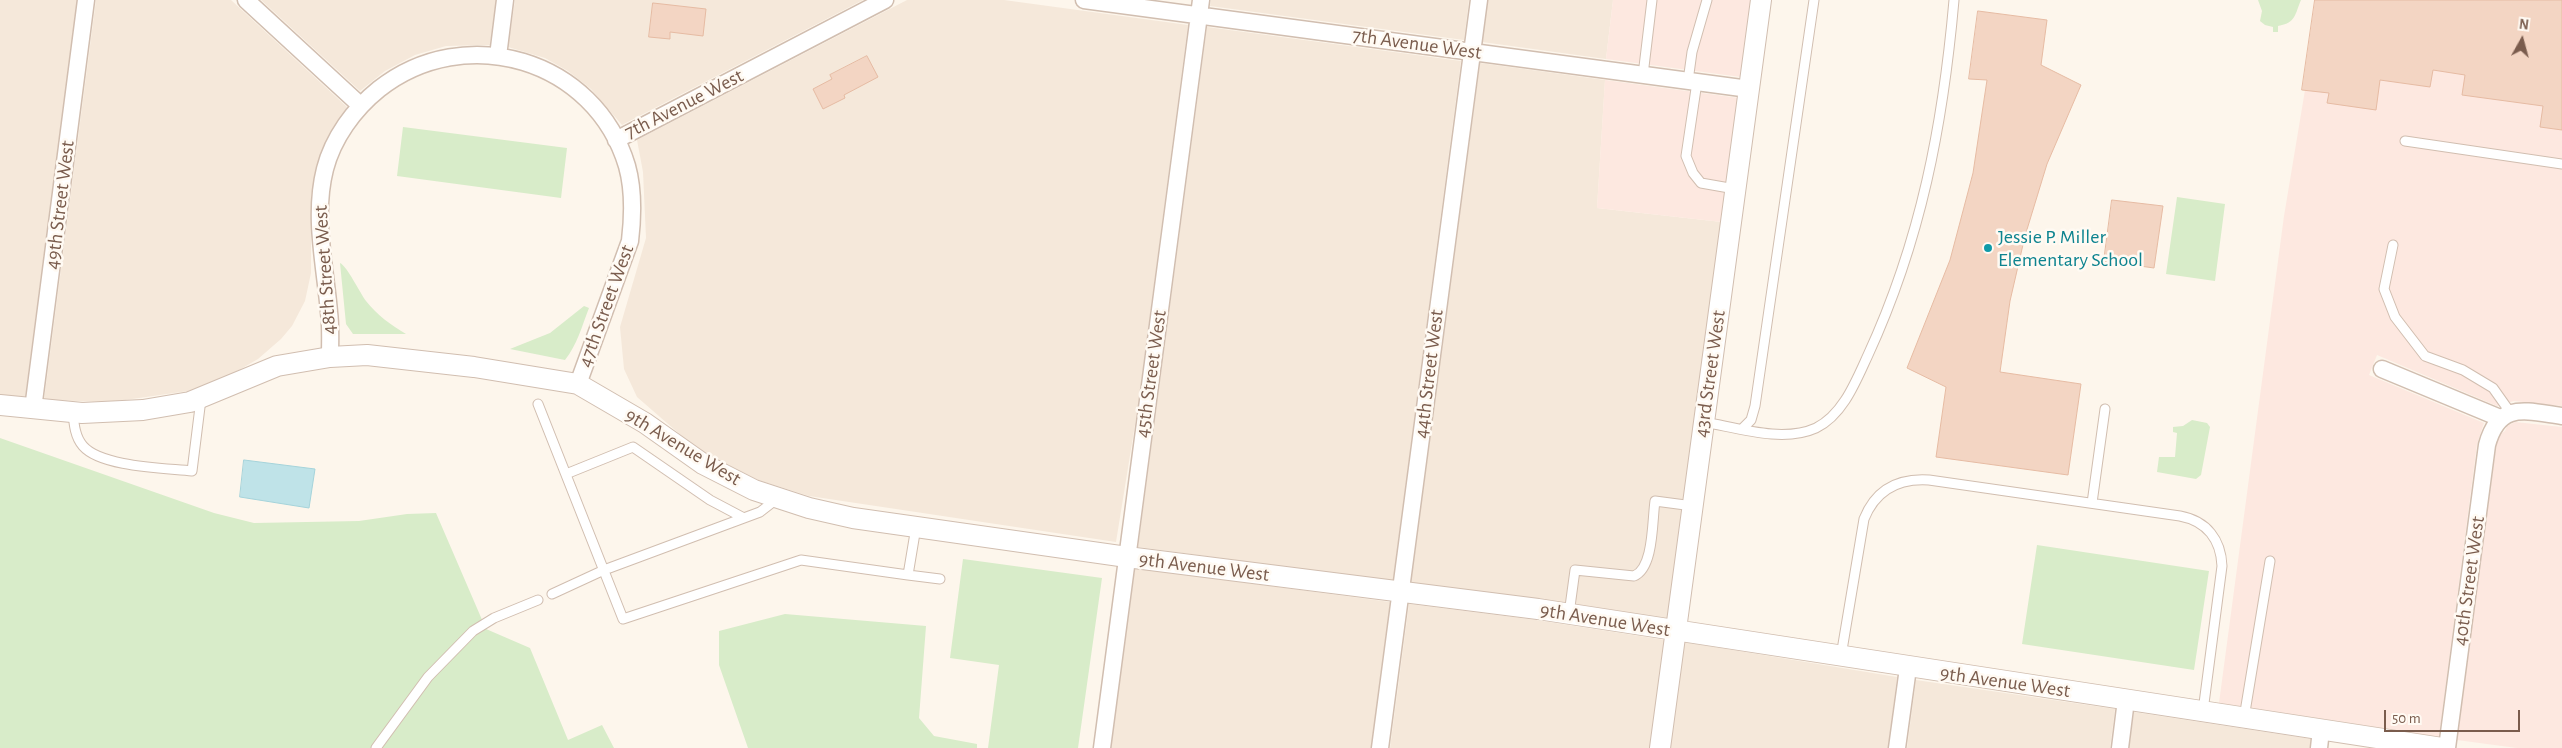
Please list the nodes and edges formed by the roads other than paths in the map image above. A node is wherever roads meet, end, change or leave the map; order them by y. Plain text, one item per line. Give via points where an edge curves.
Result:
1 (86, 0) edge
2 (246, 0) edge
3 (505, 0) edge
4 (885, 0) edge
5 (1084, 0) edge
6 (1478, 0) edge
7 (1652, 0) edge
8 (1707, 0) edge
9 (1761, 0) edge
10 (1814, 0) edge
11 (1954, 0) edge
12 (1200, 8) edge
13 (1472, 52) junction
14 (498, 56) junction
15 (1643, 75) junction
16 (1693, 81) junction
17 (1749, 89) junction
18 (360, 106) junction
19 (616, 140) junction
20 (2405, 141) dead end
21 (2562, 164) edge
22 (1736, 189) junction
23 (2394, 245) dead end
24 (330, 357) junction
25 (2382, 369) dead end
26 (578, 384) junction
27 (201, 398) junction
28 (538, 404) dead end
29 (0, 405) edge
30 (33, 409) junction
31 (2105, 409) dead end
32 (73, 412) junction
33 (2505, 415) junction
34 (2562, 416) edge
35 (1704, 422) junction
36 (1742, 429) junction
37 (566, 474) junction
38 (778, 498) junction
39 (2092, 503) junction
40 (1693, 506) junction
41 (744, 518) junction
42 (916, 527) junction
43 (1127, 556) junction
44 (2270, 561) dead end
45 (604, 570) junction
46 (908, 575) junction
47 (940, 580) dead end
48 (1401, 592) junction
49 (552, 594) dead end
50 (538, 600) dead end
51 (1569, 614) junction
52 (1676, 631) junction
53 (1841, 657) junction
54 (1908, 668) junction
55 (2126, 700) junction
56 (2202, 712) junction
57 (2244, 718) junction
58 (2320, 739) edge
59 (376, 748) edge
60 (1102, 748) edge
61 (1380, 748) edge
62 (1660, 748) edge
63 (1897, 748) edge
64 (2120, 748) edge
65 (2442, 748) edge
66 (2447, 748) edge

1 - 30 street, 49th Street West
2 - 18 street
3 - 14 street
4 - 19 street, 7th Avenue West
5 - 12 street, 7th Avenue West
6 - 13 street, 44th Street West
7 - 15 lane
8 - 16 lane via 1692,52
9 - 17 street, 43rd Street West
10 - 36 lane via 1755,406 1751,420
11 - 36 lane via 1938,128 1925,195 1900,280 1861,371 1839,409 1818,427 1784,434
12 - 13 street, 7th Avenue West
12 - 43 street, 45th Street West
13 - 15 street, 7th Avenue West
13 - 48 street, 44th Street West
14 - 18 street, 48th Street West via 472,54 418,65 390,80
14 - 19 street, 7th Avenue West via 542,68 564,81 595,109
15 - 16 street, 7th Avenue West
16 - 17 street, 7th Avenue West
16 - 22 lane via 1686,156 1693,173 1702,183
17 - 22 street, 43rd Street West
18 - 24 street, 48th Street West via 334,144 325,168 320,198 330,315
19 - 26 street, 47th Street West via 632,190 630,241
20 - 21 lane
22 - 35 street, 43rd Street West
23 - 33 lane via 2384,290 2395,317 2425,356 2463,370 2493,388
24 - 26 street, 9th Avenue West via 367,355 502,371
24 - 27 street, 9th Avenue West via 277,366
25 - 33 street
26 - 38 street, 9th Avenue West via 645,423 703,464 754,490
27 - 32 street, 9th Avenue West via 143,410
27 - 32 lane via 192,471 131,463 94,454 78,436
28 - 37 lane
29 - 30 street, 9th Avenue West
30 - 32 street, 9th Avenue West
31 - 39 lane
33 - 34 street via 2529,412
33 - 66 street, 40th Street West via 2491,430 2486,445
35 - 36 lane
35 - 40 street, 43rd Street West
37 - 41 lane via 632,447 704,496
37 - 45 lane
38 - 41 lane via 760,512
38 - 42 street, 9th Avenue West via 838,515
39 - 53 lane via 1929,480 1906,480 1888,488 1872,502 1864,519
39 - 56 lane via 2191,518 2206,528 2218,543 2222,566
40 - 51 lane via 1655,501 1647,563 1640,573 1634,576 1575,570
40 - 52 street, 43rd Street West
41 - 45 lane
42 - 43 street, 9th Avenue West
42 - 46 lane
43 - 48 street, 9th Avenue West
43 - 60 street, 45th Street West
44 - 57 lane
45 - 46 lane via 623,619 801,560
45 - 49 lane
46 - 47 lane
48 - 51 street, 9th Avenue West
48 - 61 street, 44th Street West
50 - 59 lane via 494,618 473,631 428,677
51 - 52 street, 9th Avenue West
52 - 53 street, 9th Avenue West
52 - 62 street, 43rd Street West
53 - 54 street, 9th Avenue West
54 - 55 street, 9th Avenue West
54 - 63 street
55 - 56 street, 9th Avenue West
55 - 64 street
56 - 57 street, 9th Avenue West
57 - 58 street, 9th Avenue West
58 - 65 street, 9th Avenue West

